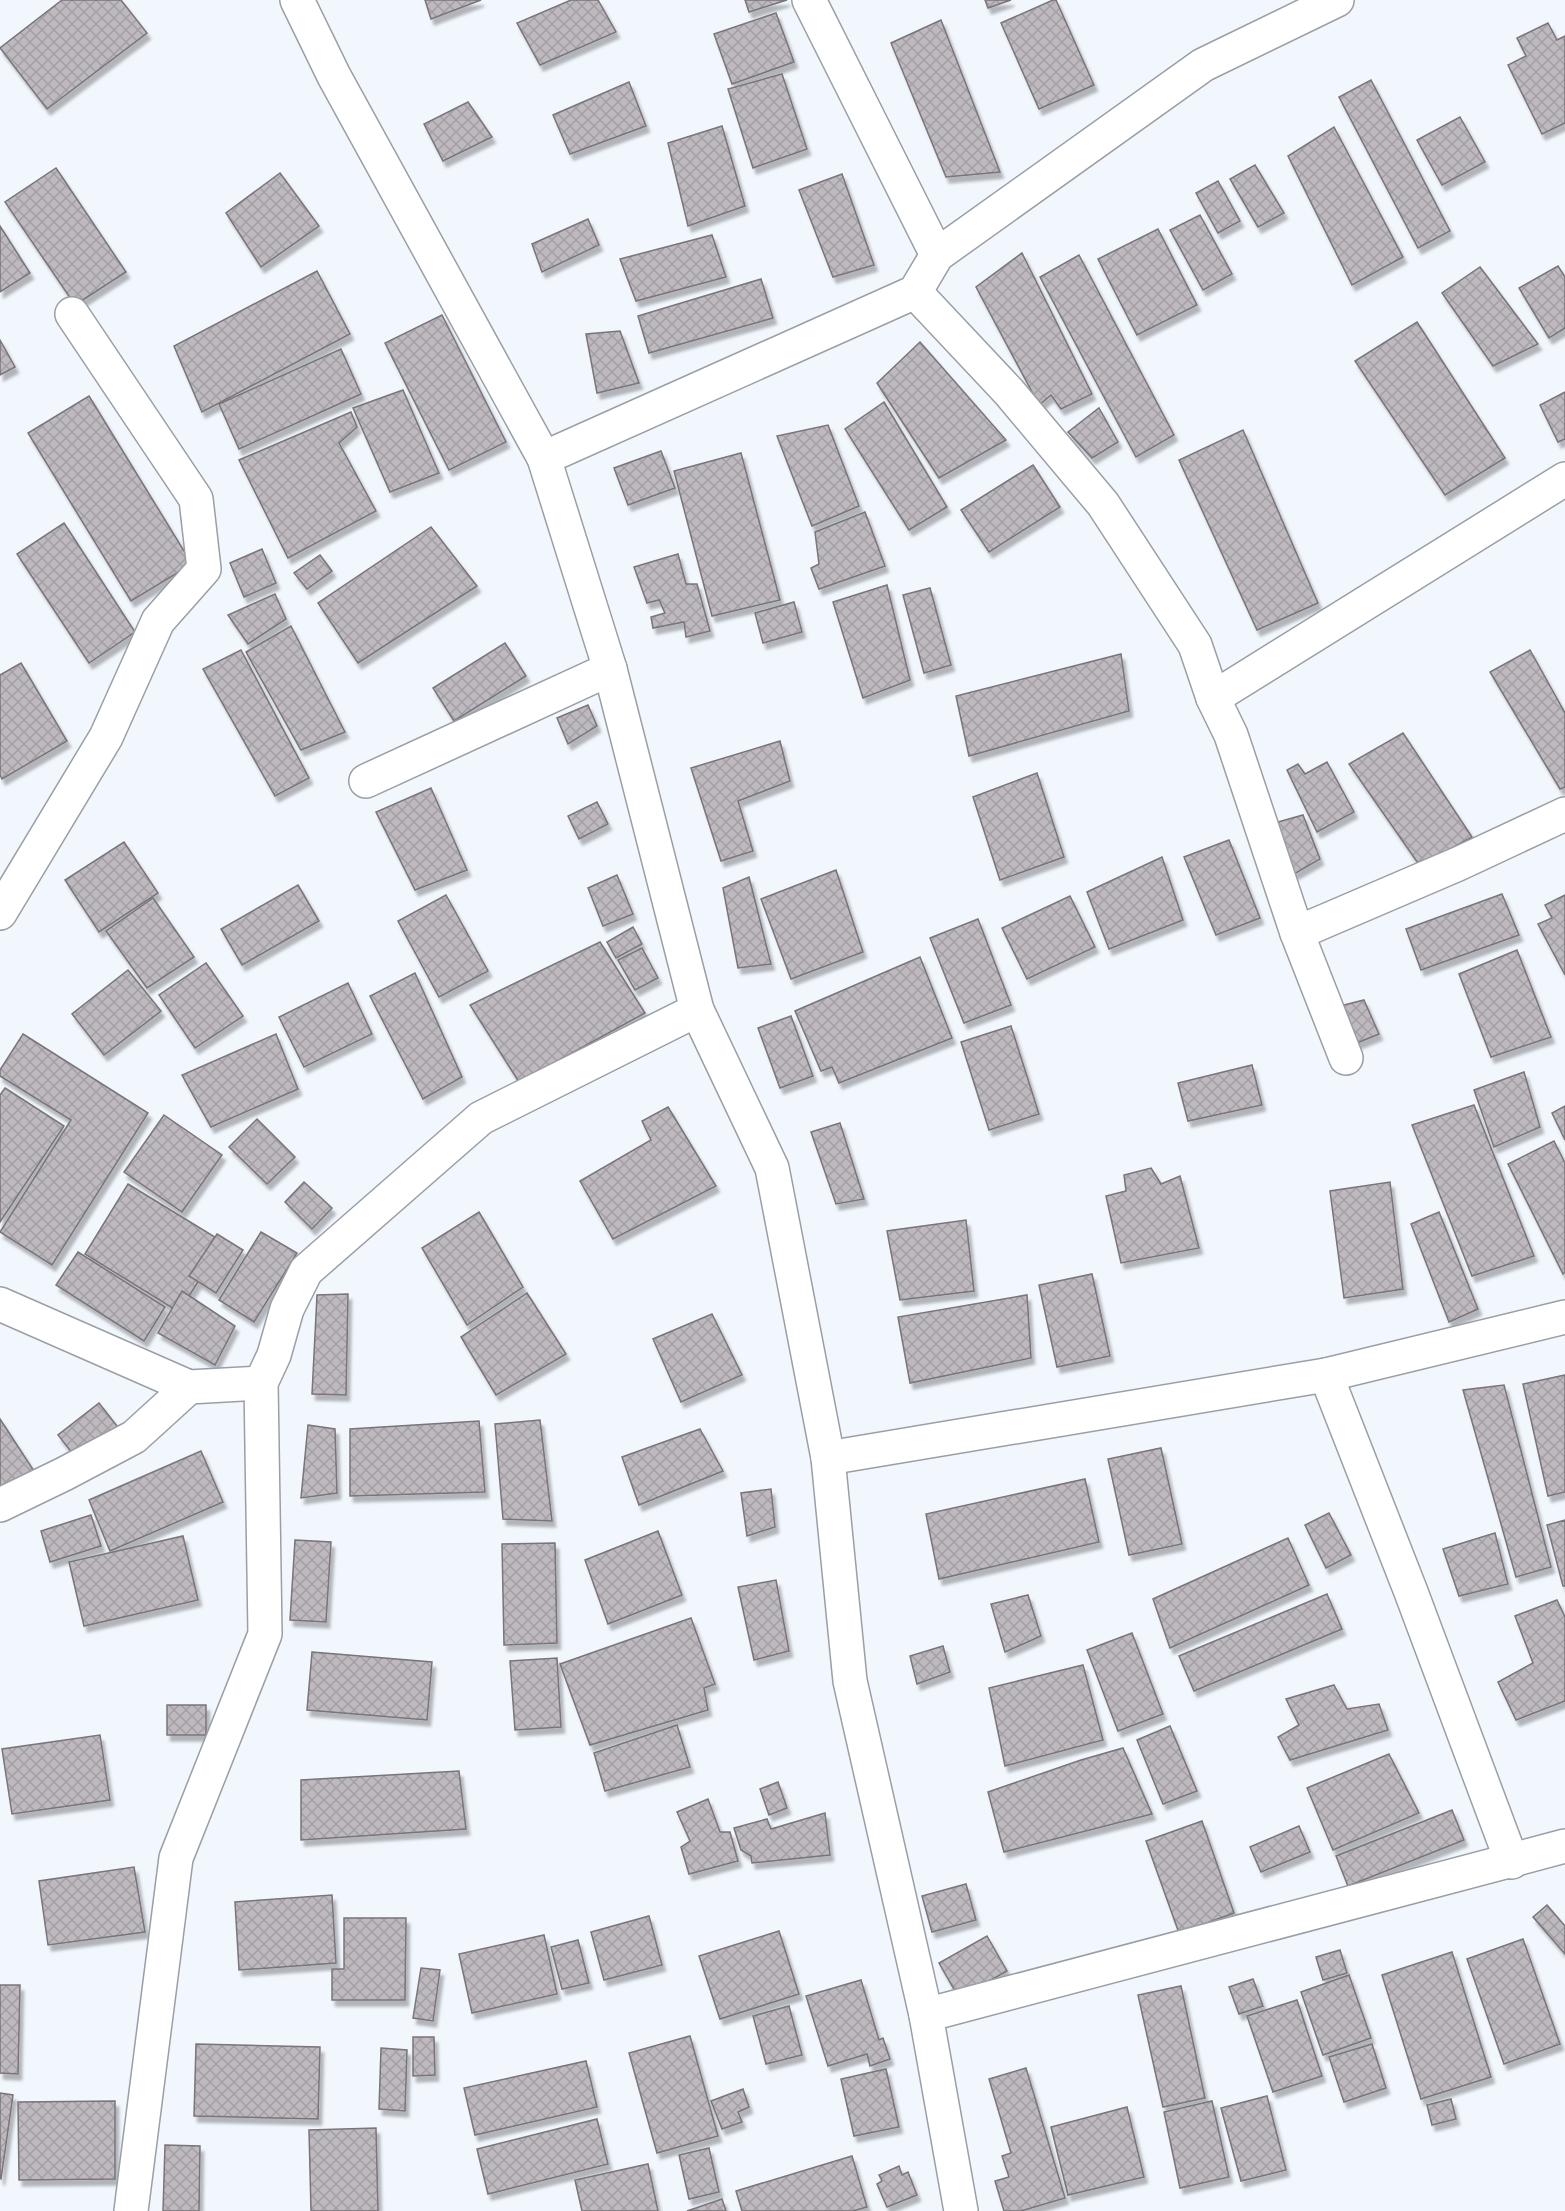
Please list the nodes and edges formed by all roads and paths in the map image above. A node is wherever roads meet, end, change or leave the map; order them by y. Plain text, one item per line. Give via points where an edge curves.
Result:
1 (297, 0) edge
2 (809, 0) edge
3 (1336, 0) edge
4 (937, 255) junction
5 (915, 292) junction
6 (72, 314) dead end
7 (544, 458) junction
8 (1565, 479) edge
9 (610, 669) junction
10 (1213, 698) junction
11 (366, 781) dead end
12 (1565, 814) edge
13 (0, 913) edge
14 (1297, 933) junction
15 (697, 1010) junction
16 (1346, 1058) dead end
17 (0, 1304) edge
18 (1565, 1317) edge
19 (1326, 1375) junction
20 (261, 1383) junction
21 (189, 1387) junction
22 (828, 1458) junction
23 (0, 1505) edge
24 (1565, 1846) edge
25 (1512, 1862) junction
26 (926, 2015) junction
27 (131, 2211) edge
28 (961, 2211) edge

1 - 7 street via 334,76
2 - 4 street
3 - 4 street via 1203,65
4 - 5 street
5 - 7 street
5 - 10 street via 1009,392 1103,504 1195,645
6 - 13 street via 196,499 204,569 158,621 106,737
7 - 9 street
8 - 10 street
9 - 11 street
9 - 15 street
10 - 14 street via 1231,735
12 - 14 street
14 - 16 street
15 - 20 street via 481,1118 306,1271 287,1309
15 - 22 street via 772,1168
17 - 21 street
18 - 19 street
19 - 22 street
19 - 25 street
20 - 21 street
20 - 27 street via 265,1634 176,1858
21 - 23 street via 134,1437
22 - 26 street via 850,1681
24 - 25 street
25 - 26 street
26 - 28 street

